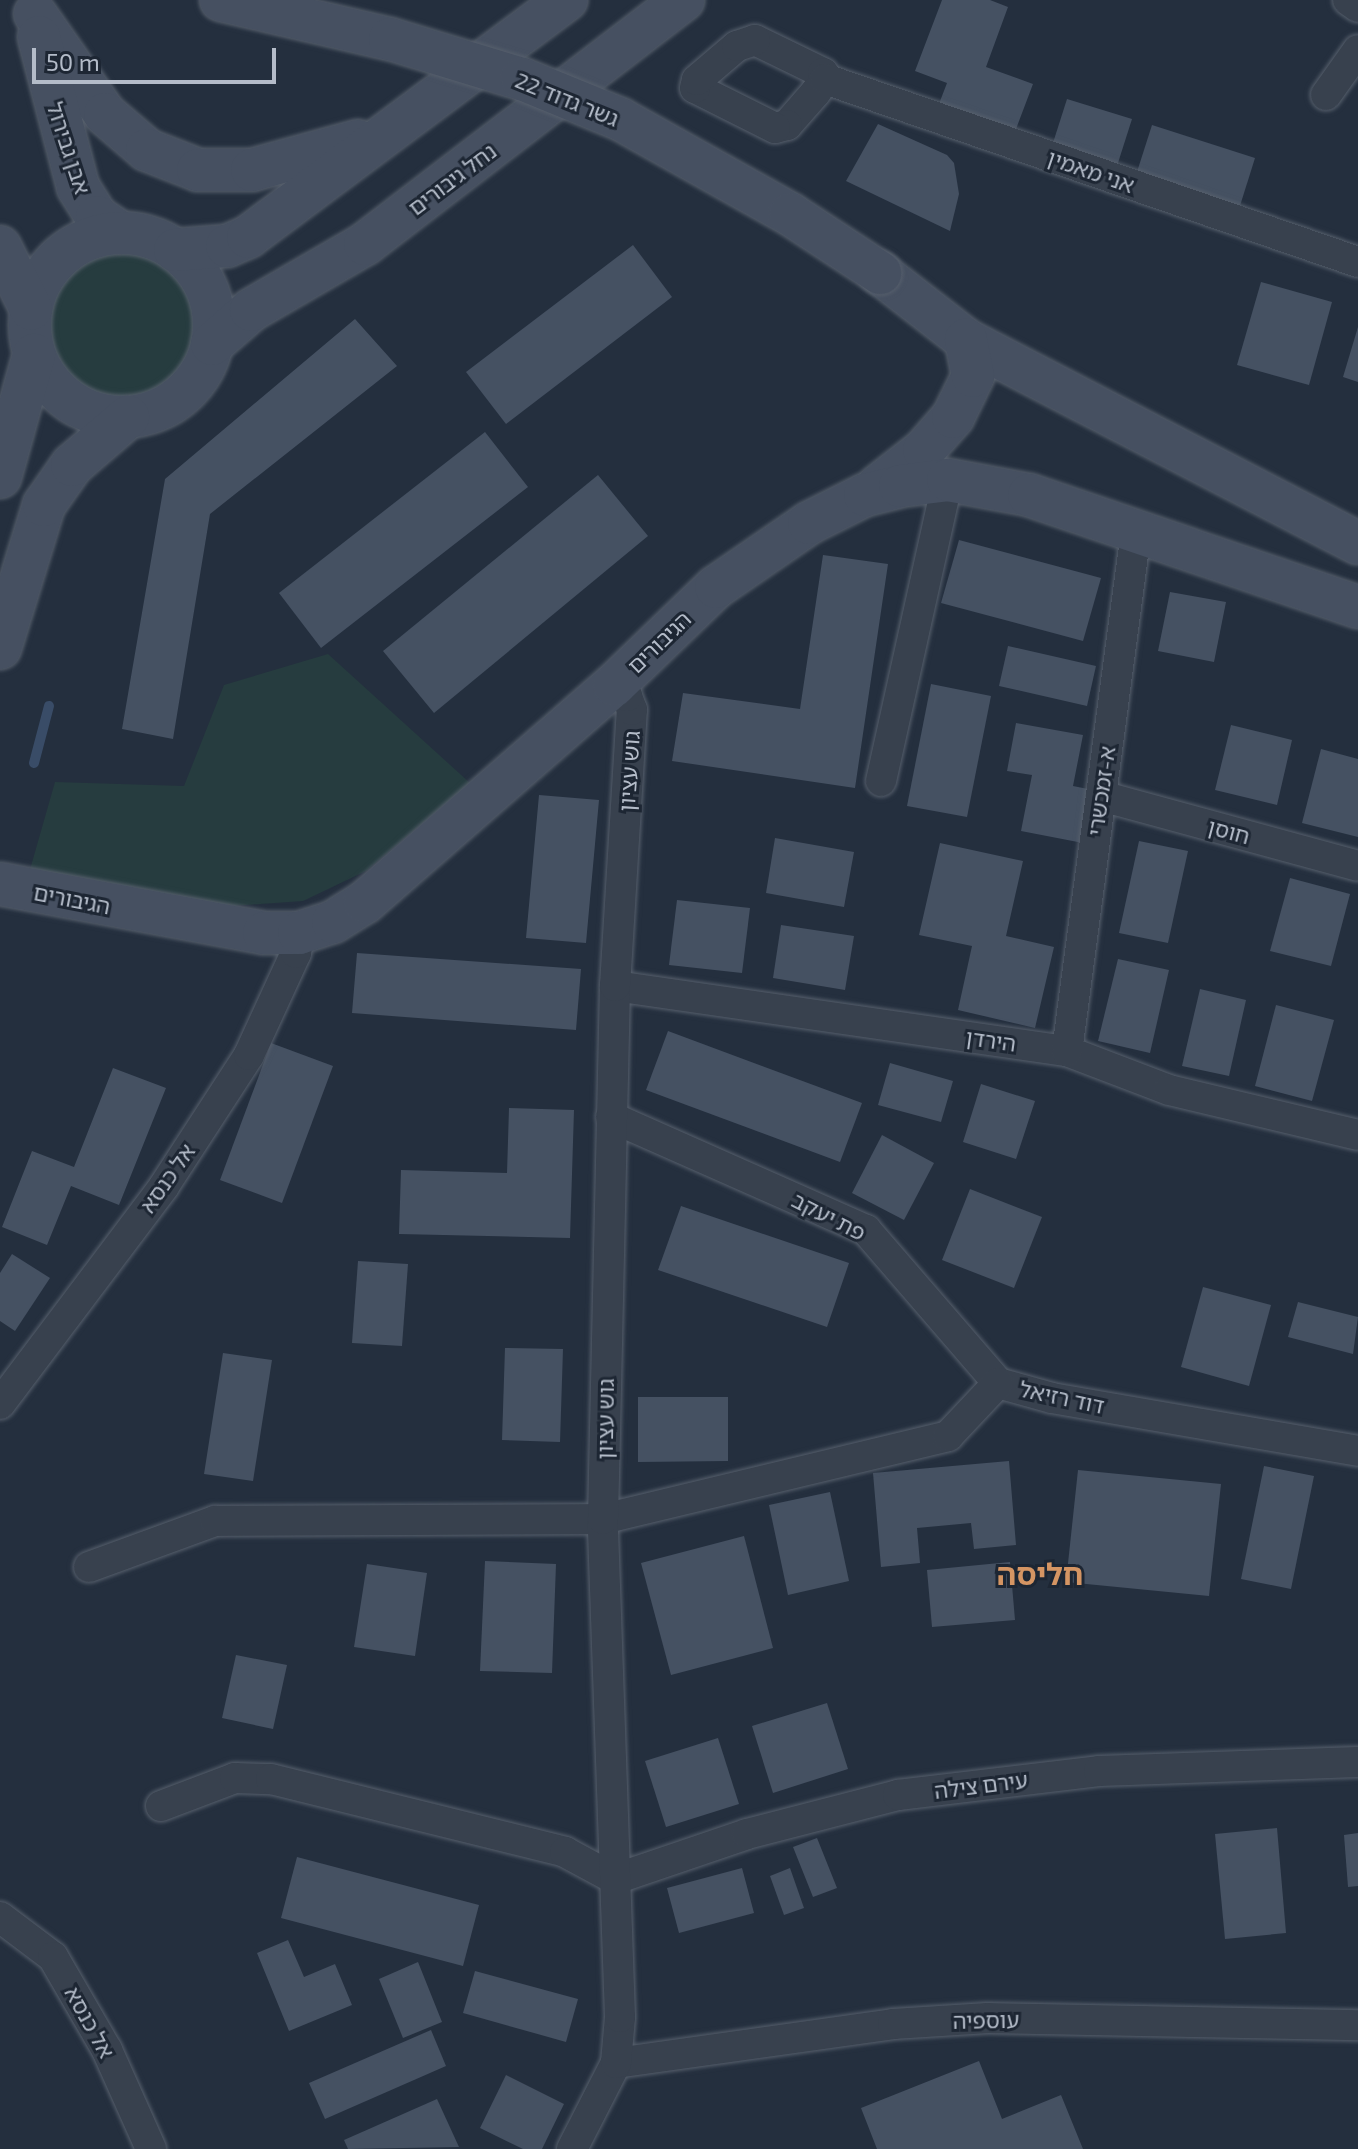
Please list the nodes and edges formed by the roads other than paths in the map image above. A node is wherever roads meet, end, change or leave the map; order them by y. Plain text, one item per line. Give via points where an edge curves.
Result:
1 (221, 0) edge
2 (566, 0) edge
3 (683, 0) edge
4 (1348, 0) edge
5 (34, 7) edge
6 (1358, 7) edge
7 (1358, 50) edge
8 (825, 79) dead end
9 (1326, 95) dead end
10 (386, 131) junction
11 (121, 233) junction
12 (0, 247) edge
13 (175, 250) junction
14 (1358, 262) edge
15 (31, 309) junction
16 (966, 340) junction
17 (212, 344) junction
18 (34, 355) junction
19 (128, 417) junction
20 (0, 477) edge
21 (948, 480) junction
22 (865, 495) junction
23 (1136, 532) junction
24 (1358, 543) edge
25 (1358, 607) edge
26 (0, 648) edge
27 (614, 685) junction
28 (881, 781) dead end
29 (1101, 796) junction
30 (1358, 866) edge
31 (0, 884) edge
32 (299, 933) junction
33 (615, 986) junction
34 (1067, 1051) junction
35 (611, 1117) junction
36 (1358, 1135) edge
37 (998, 1383) junction
38 (0, 1404) edge
39 (1358, 1451) edge
40 (603, 1519) junction
41 (89, 1567) dead end
42 (1358, 1762) edge
43 (161, 1806) dead end
44 (615, 1879) junction
45 (0, 1917) edge
46 (1358, 2025) edge
47 (616, 2063) junction
48 (151, 2149) edge
49 (572, 2149) edge

1 - 16 street, גשר גדוד 22, bridge via 390,39 522,79 620,119 790,214 880,273
2 - 10 street
3 - 17 street, נחל גיבורים via 365,244 251,310
4 - 6 street
5 - 10 street via 105,114 147,150 198,170 252,170
5 - 11 street, אבן גבירול via 54,110 78,187 97,217
7 - 9 street
8 - 14 street, אני מאמין
10 - 13 street via 248,237 227,246
11 - 13 street
11 - 15 street via 70,249 44,275
12 - 15 street
13 - 17 street via 207,292
15 - 18 street
16 - 22 street via 973,376 953,417 908,465
16 - 24 street
17 - 19 street via 189,388 161,408
18 - 19 street via 63,396 85,410
18 - 20 street
19 - 26 street via 72,465 44,505
21 - 22 street, הגיבורים
21 - 23 street, הגיבורים via 1029,495
21 - 28 street
22 - 27 street, הגיבורים via 764,550 716,587
23 - 25 street, הגיבורים
23 - 29 street, א-זמכשרי
27 - 32 street, הגיבורים via 365,902
27 - 33 street, גוש עציון via 627,696 632,710
29 - 30 street, חוסן
29 - 34 street, א-זמכשרי
31 - 32 street, הגיבורים via 211,926
32 - 38 street, אל כנסא via 296,953 249,1055 164,1186
33 - 34 street, הירדן
33 - 35 street, גוש עציון
34 - 36 street, הירדן via 1169,1090
35 - 37 street, פת יעקב via 866,1230
35 - 40 street, גוש עציון
37 - 39 street, דוד רזיאל via 1052,1398
37 - 40 street, דוד רזיאל via 948,1436
40 - 41 street, דוד רזיאל via 215,1521
40 - 44 street, גוש עציון
42 - 44 street, עירם צילה via 1099,1771 898,1795 747,1834
43 - 44 street via 235,1778 271,1779 565,1852
44 - 47 street, גוש עציון
45 - 48 street, אל כנסא via 53,1957 107,2050
46 - 47 street, עוספיה via 988,2018 893,2024
47 - 49 street, גוש עציון

